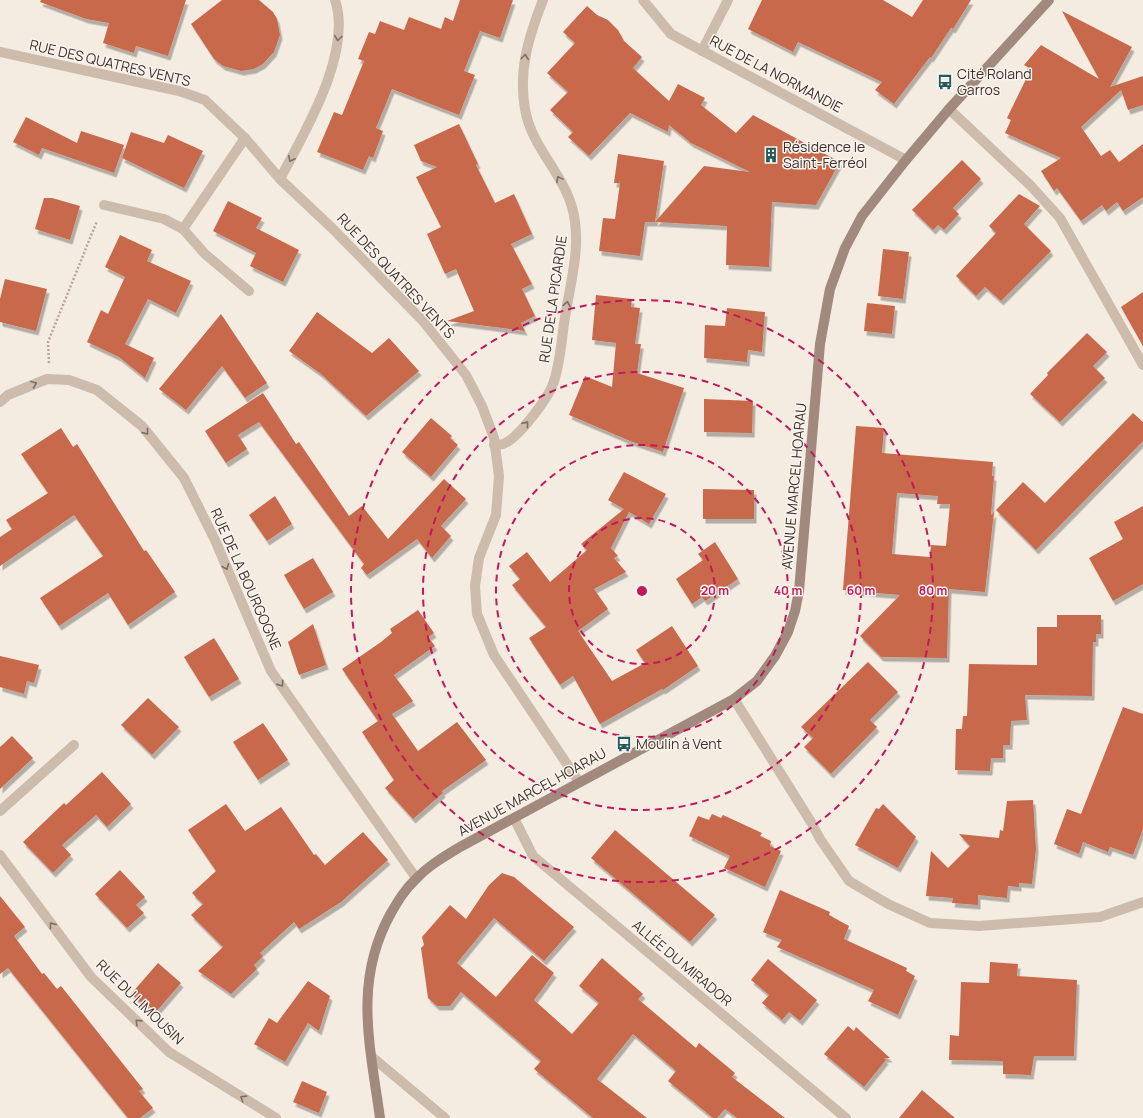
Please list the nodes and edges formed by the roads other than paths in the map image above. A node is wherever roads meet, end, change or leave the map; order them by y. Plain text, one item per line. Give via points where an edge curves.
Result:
1 (335, 0) edge
2 (543, 0) edge
3 (643, 0) edge
4 (728, 0) edge
5 (1049, 0) edge
6 (702, 51) junction
7 (0, 52) edge
8 (949, 109) junction
9 (245, 138) junction
10 (906, 160) junction
11 (280, 180) junction
12 (104, 205) road end
13 (183, 230) junction
14 (248, 291) dead end
15 (1143, 365) edge
16 (0, 402) edge
17 (494, 445) junction
18 (734, 699) junction
19 (74, 745) dead end
20 (579, 782) junction
21 (0, 811) edge
22 (514, 818) junction
23 (0, 855) edge
24 (416, 878) junction
25 (1143, 902) edge
26 (372, 1057) junction
27 (276, 1118) edge
28 (380, 1118) edge
29 (445, 1118) edge
30 (846, 1118) edge

1 -> 11 street via 340,27 336,51 319,102
17 -> 2 street, RUE DE LA PICARDIE via 504,444 523,428 554,383 561,356 577,243 572,206 534,135 525,110 525,56
3 - 6 street, RUE DE LA NORMANDIE via 671,34
4 - 6 street
5 - 8 main road, AVENUE MARCEL HOARAU
6 - 10 street, RUE DE LA NORMANDIE
7 - 9 street, RUE DES QUATRES VENTS via 179,91 205,100
8 - 10 main road, AVENUE MARCEL HOARAU
8 - 15 street via 1031,186 1060,218
9 - 11 street, RUE DES QUATRES VENTS
9 - 13 street
10 - 18 main road, AVENUE MARCEL HOARAU via 862,216 845,248 830,289 820,344 799,591 795,610 788,632 775,656 757,681
11 - 17 street, RUE DES QUATRES VENTS via 333,229 428,327 466,375 482,406 494,438
12 - 13 street via 164,219
13 - 14 street via 205,254
16 -> 24 street, RUE DE LA BOURGOGNE via 8,395 47,379 69,380 97,390 142,426 184,478 215,540 271,671
17 - 20 street, RUE DES QUATRES VENTS via 499,476 496,514 478,558 475,586 477,614 494,655
18 - 20 main road, AVENUE MARCEL HOARAU
18 - 25 street via 820,839 849,881 888,904 930,923 979,926 1100,917
19 - 21 street
20 - 22 main road, AVENUE MARCEL HOARAU
22 - 24 main road, AVENUE MARCEL HOARAU via 454,851
22 - 30 street, ALLÉE DU MIRADOR via 533,856
27 -> 23 street, RUE DU LIMOUSIN via 169,1052 90,977
24 - 26 main road, AVENUE MARCEL HOARAU via 402,895 383,927 373,953 368,980 367,1011
26 - 28 main road, AVENUE MARCEL HOARAU
26 - 29 street

